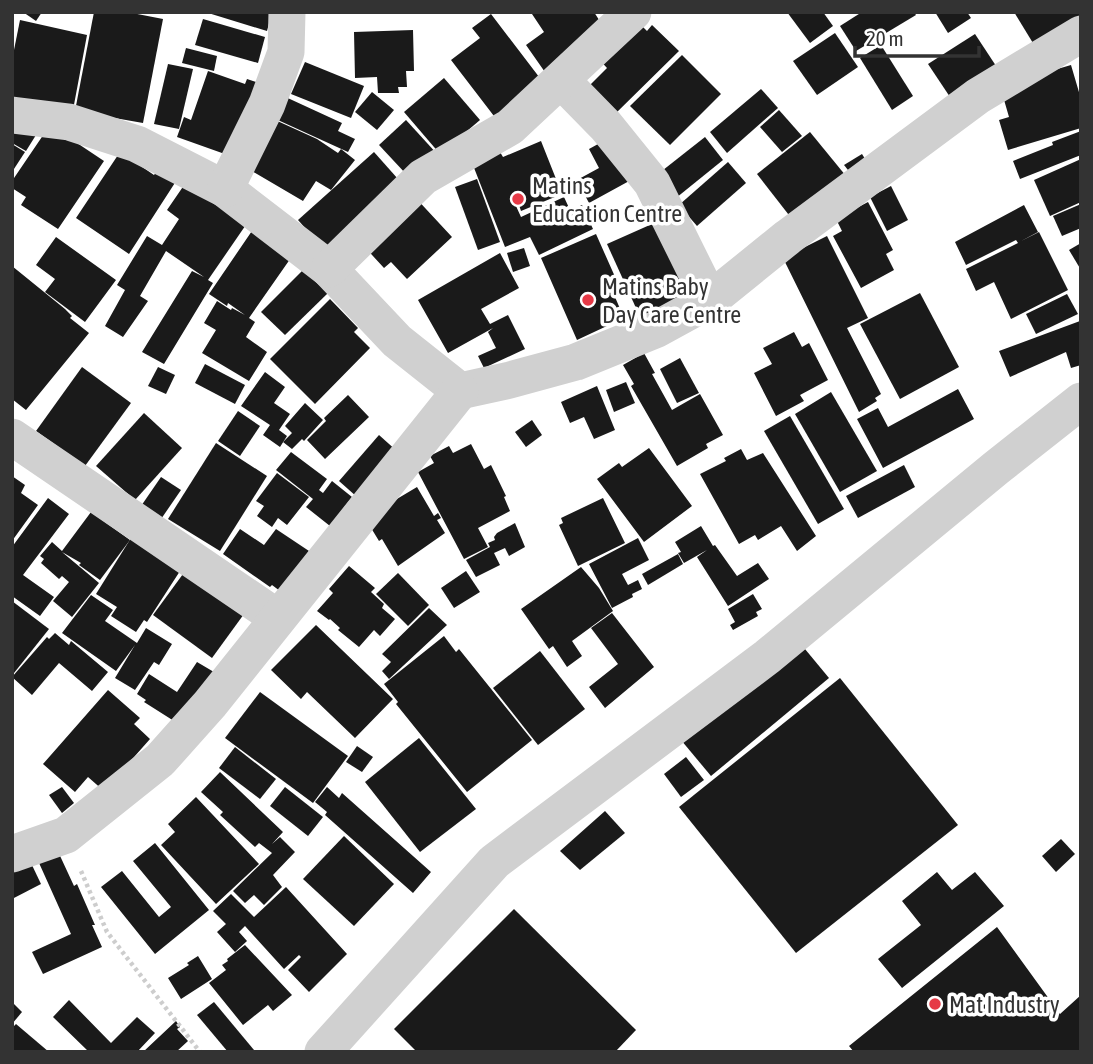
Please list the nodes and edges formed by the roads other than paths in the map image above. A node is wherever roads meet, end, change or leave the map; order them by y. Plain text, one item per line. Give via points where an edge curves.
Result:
1 (287, 12) edge
2 (633, 12) edge
3 (1081, 34) edge
4 (562, 81) junction
5 (12, 114) edge
6 (225, 189) junction
7 (329, 269) junction
8 (710, 300) junction
9 (460, 391) junction
10 (1081, 401) edge
11 (12, 437) edge
12 (278, 618) junction
13 (12, 854) edge
14 (323, 1052) edge

1 - 6 street via 286,52 267,104
2 - 4 street
3 - 8 street via 978,96
4 - 7 street via 510,127 423,177
4 - 8 street via 652,183
5 - 6 street via 69,122 137,144
6 - 7 street
7 - 9 street via 397,341
8 - 9 street via 657,329 576,362
9 - 12 street
10 - 14 street via 767,657 494,862
11 - 12 street
12 - 13 street via 160,760 66,835

